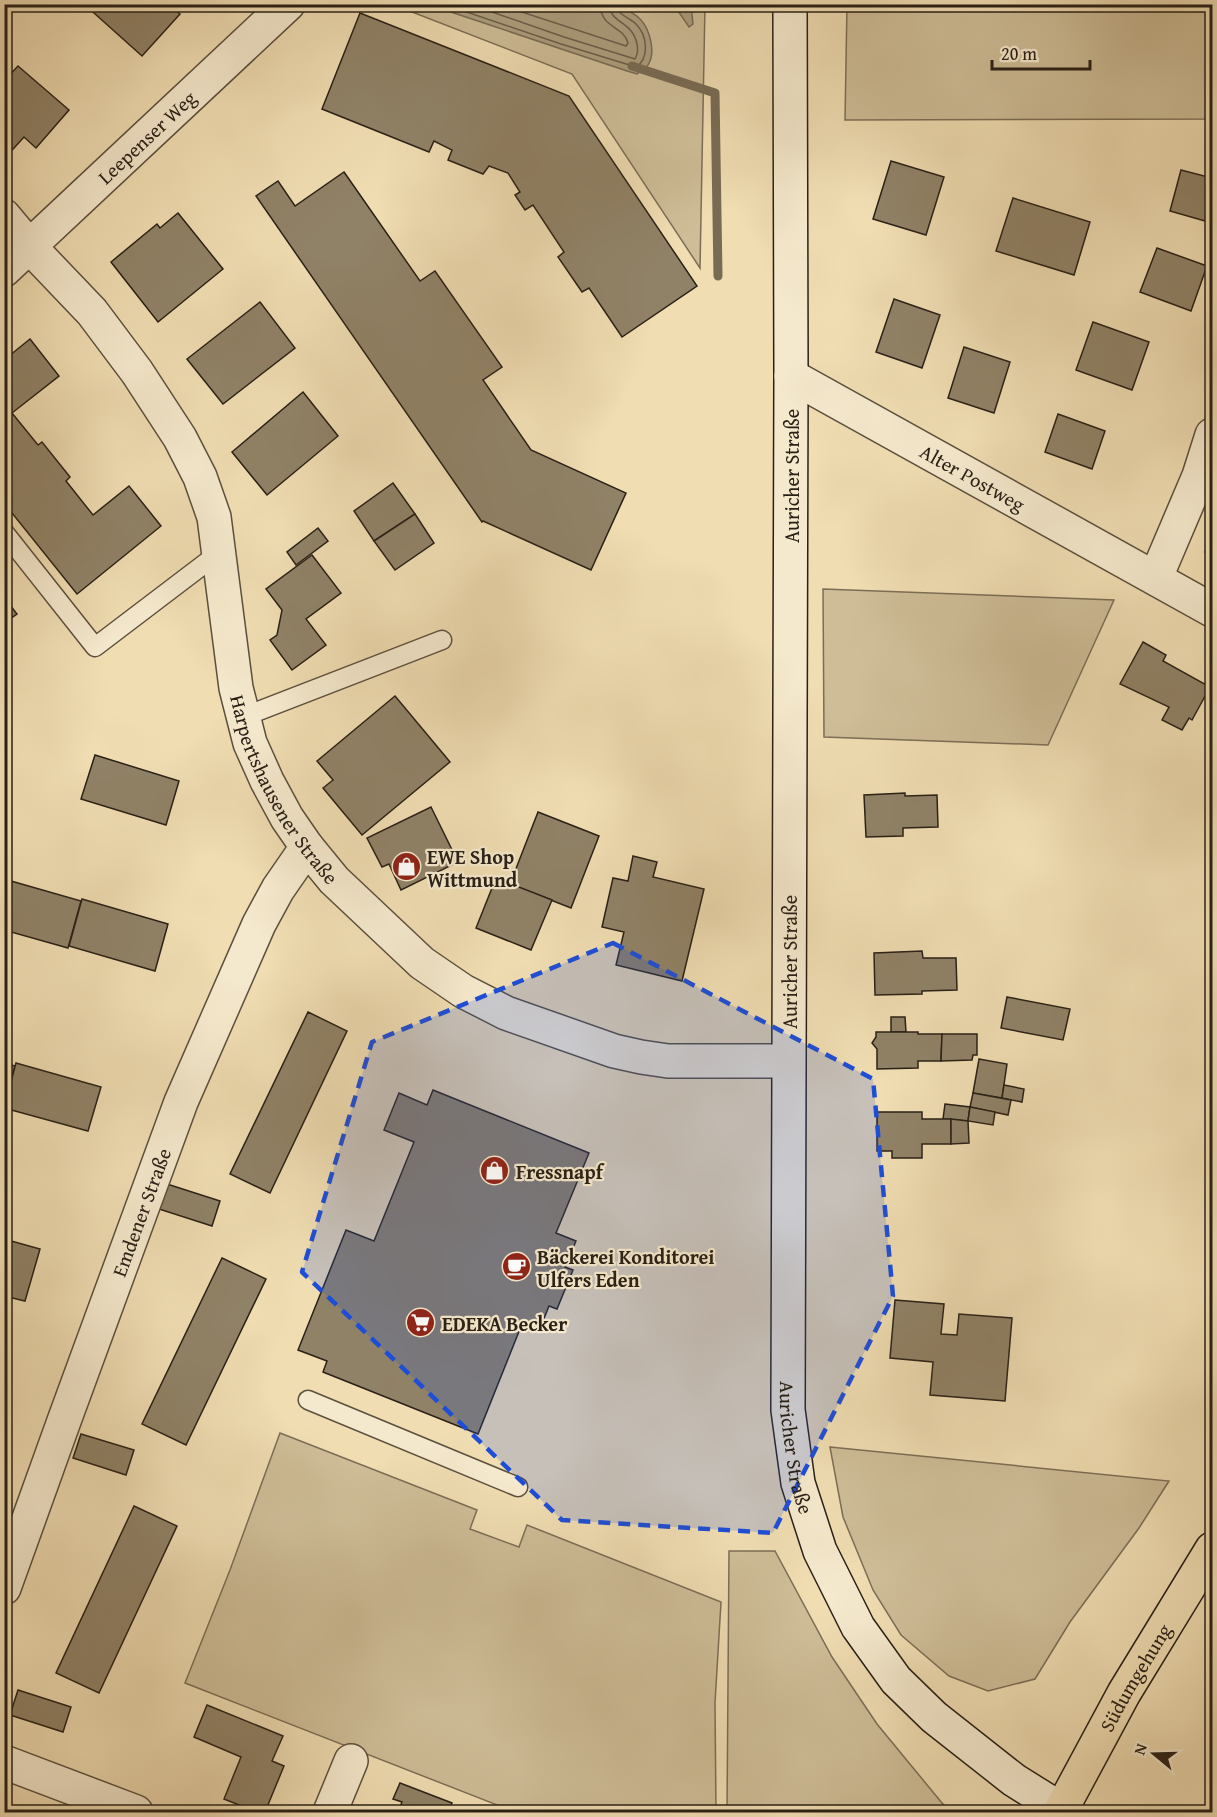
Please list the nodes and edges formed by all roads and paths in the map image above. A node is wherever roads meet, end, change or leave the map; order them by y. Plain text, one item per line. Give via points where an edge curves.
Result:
1 (288, 4) edge
2 (790, 4) edge
3 (4, 216) edge
4 (30, 247) junction
5 (4, 270) edge
6 (791, 376) junction
7 (1212, 435) edge
8 (4, 532) edge
9 (220, 552) junction
10 (1156, 577) junction
11 (1212, 610) edge
12 (442, 640) dead end
13 (243, 717) junction
14 (307, 847) junction
15 (788, 1061) junction
16 (308, 1400) dead end
17 (518, 1487) dead end
18 (1212, 1549) edge
19 (4, 1588) edge
20 (351, 1761) dead end
21 (4, 1762) edge
22 (136, 1812) edge
23 (330, 1812) edge
24 (1063, 1812) edge

1 - 4 street, Leepenser Weg
2 - 6 street, Auricher Straße
3 - 4 street, Harpertshausener Straße
4 - 5 street, Leepenser Weg
4 - 9 street, Harpertshausener Straße via 92,312 180,438 200,477
6 - 10 street, Alter Postweg
6 - 15 street, Auricher Straße
7 - 10 street
8 - 9 lane via 96,647
9 - 13 street, Harpertshausener Straße
10 - 11 street, Alter Postweg
12 - 13 lane
13 - 14 street, Harpertshausener Straße via 267,781
14 - 15 street, Harpertshausener Straße via 333,880 422,963 463,991 506,1012 595,1045 641,1057 668,1061
14 - 19 street, Emdener Straße via 259,924 181,1102
15 - 24 street, Auricher Straße via 788,1410 798,1483 820,1551 858,1627 896,1680 934,1717 1014,1780
16 - 17 lane
18 - 24 main road, Südumgehung via 1124,1693
20 - 23 street
21 - 22 street

